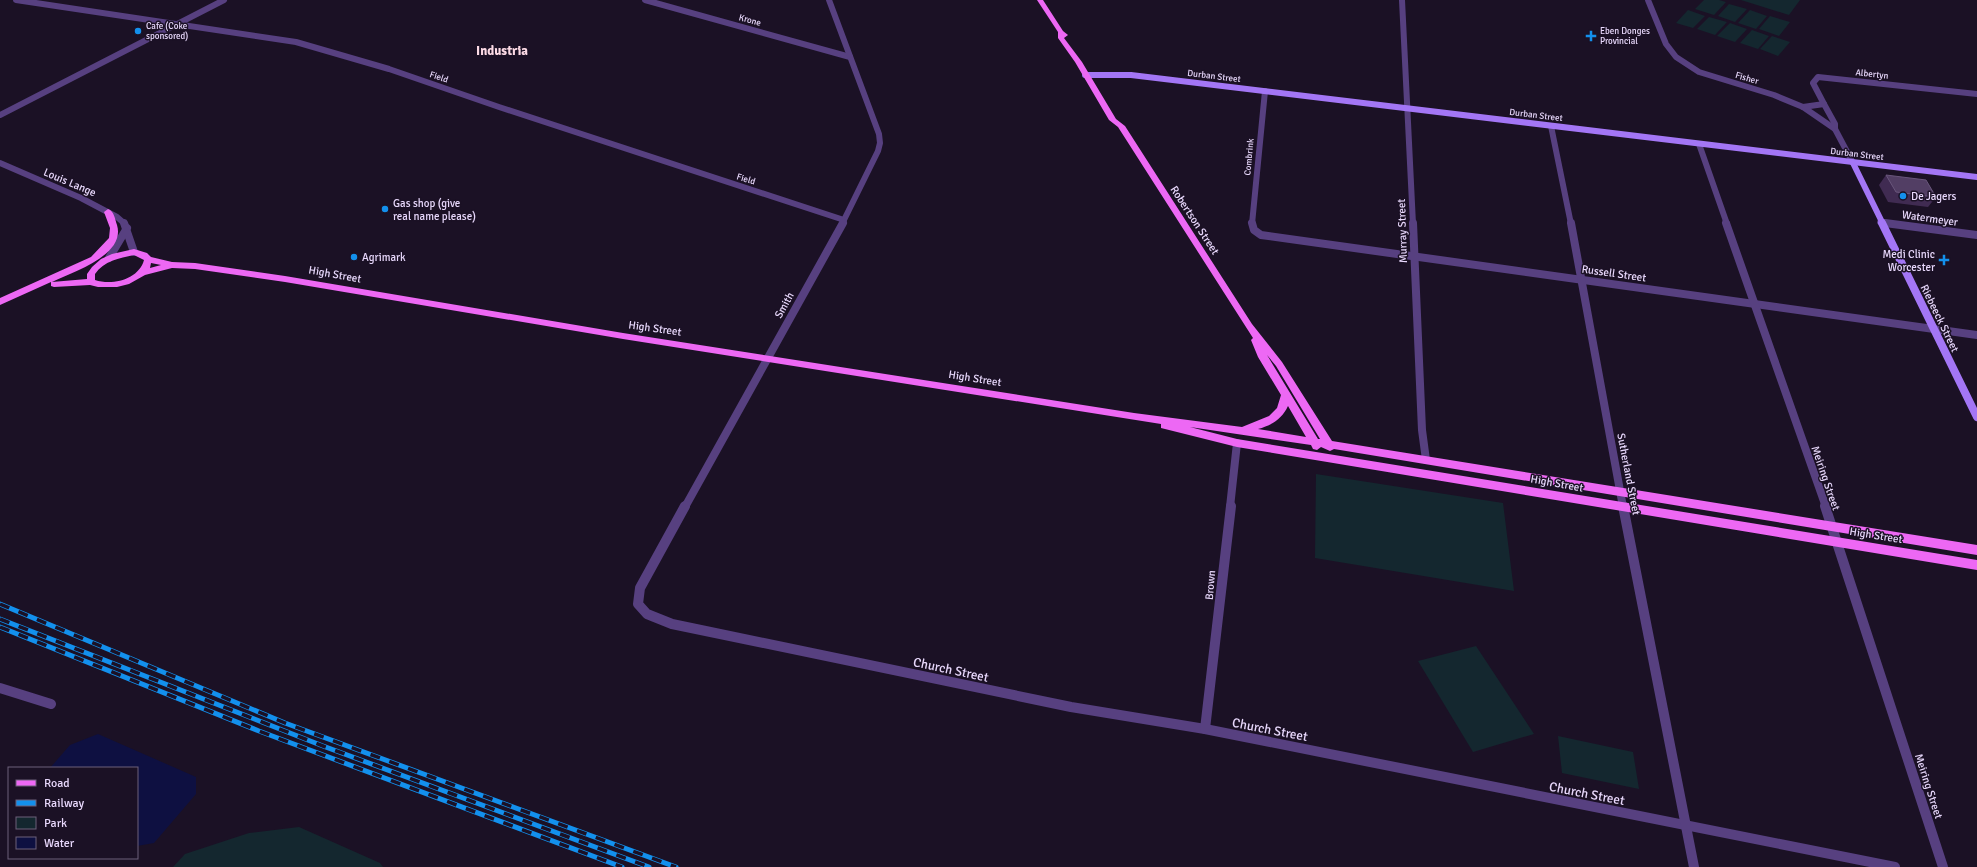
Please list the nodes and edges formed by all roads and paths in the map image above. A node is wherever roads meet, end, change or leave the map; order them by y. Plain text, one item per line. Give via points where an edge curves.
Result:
1 (16, 0) edge
2 (224, 0) edge
3 (645, 0) edge
4 (829, 0) edge
5 (1040, 0) edge
6 (1402, 0) edge
7 (1648, 0) edge
8 (177, 24) junction
9 (850, 57) junction
10 (1089, 74) junction
11 (1265, 91) junction
12 (1977, 94) edge
13 (1824, 104) junction
14 (1803, 107) junction
15 (1406, 108) junction
16 (0, 115) edge
17 (1551, 126) junction
18 (1835, 129) junction
19 (1699, 144) junction
20 (1853, 163) junction
21 (0, 164) edge
22 (1977, 177) edge
23 (108, 212) junction
24 (844, 220) junction
25 (1880, 222) junction
26 (1252, 225) joint
27 (127, 228) junction
28 (1977, 235) edge
29 (134, 252) junction
30 (1415, 257) junction
31 (109, 258) junction
32 (148, 259) junction
33 (172, 265) junction
34 (94, 268) junction
35 (141, 273) junction
36 (1582, 279) junction
37 (91, 282) junction
38 (54, 284) junction
39 (0, 302) edge
40 (1755, 305) junction
41 (1250, 326) junction
42 (1934, 329) junction
43 (1977, 335) edge
44 (768, 358) junction
45 (1286, 395) junction
46 (1134, 417) junction
47 (1977, 418) edge
48 (1234, 429) junction
49 (1314, 442) junction
50 (1237, 443) junction
51 (1328, 444) junction
52 (1322, 456) junction
53 (1337, 459) junction
54 (1426, 460) junction
55 (1620, 492) junction
56 (1623, 507) junction
57 (1831, 526) junction
58 (1838, 542) junction
59 (1977, 550) edge
60 (1977, 565) edge
61 (642, 610) joint
62 (0, 688) edge
63 (51, 704) dead end
64 (1205, 729) junction
65 (1684, 825) junction
66 (1694, 867) edge
67 (1895, 867) edge
68 (1943, 867) edge

1 - 8 street, Field
2 - 8 street
3 - 9 street, Krone
4 - 9 street, Smith
5 - 10 main road, Robertson Street via 1061,32 1061,38
6 - 15 street, Murray Street
7 - 14 street, Fisher via 1666,44 1687,66
8 - 16 street
8 - 24 street, Field via 312,46
9 - 24 street, Smith via 879,134 880,143
10 - 11 street, Durban Street via 1131,75
10 - 41 main road, Robertson Street via 1113,120 1120,126
11 - 15 street, Durban Street
11 - 26 street, Combrink
12 - 13 street, Albertyn via 1815,78 1813,83
13 - 14 street
13 - 18 street via 1835,124
14 - 18 street, Fisher
15 - 17 street, Durban Street
15 - 30 street, Murray Street
17 - 19 street, Durban Street
17 - 36 street, Sutherland Street
18 - 20 street, Fisher
19 - 20 street, Durban Street
19 - 40 street, Meiring Street
20 - 22 street, Durban Street
20 - 25 street, Riebeeck Street
21 - 23 street, Louis Lange
23 - 27 street, Louis Lange via 124,222
23 - 39 main road via 116,232 106,248 94,259
24 - 44 street, Smith
25 - 28 street, Watermeyer
25 - 42 street, Riebeeck Street
26 - 30 street, Russell Street via 1257,233 1268,237
27 - 29 street
27 - 31 street
29 - 31 main road, High Street
29 - 32 main road, High Street
30 - 36 street, Russell Street
30 - 54 street, Murray Street via 1422,430
31 - 34 main road, High Street
32 - 33 main road, High Street
32 - 35 main road via 147,267
33 - 35 main road, High Street
33 - 44 main road, High Street via 278,278
34 - 37 main road
34 - 38 main road, High Street
35 - 37 main road, High Street via 129,281 114,285 100,286
36 - 40 street, Russell Street
36 - 55 street, Sutherland Street
37 - 38 main road, High Street
38 - 39 main road, High Street
40 - 42 street, Russell Street
40 - 57 street, Meiring Street
41 - 45 main road, Robertson Street
41 - 51 main road, Robertson Street via 1279,364
42 - 43 street, Russell Street
42 - 47 street, Riebeeck Street
44 - 46 main road, High Street
44 - 61 street, Smith via 640,588 638,604
45 - 48 main road via 1283,408 1273,420 1261,425
45 - 49 main road, Robertson Street
46 - 48 main road, High Street
46 - 50 main road, High Street
48 - 49 main road, High Street
49 - 51 main road, High Street
49 - 52 main road, Robertson Street
50 - 52 main road, High Street
50 - 64 street, Brown
51 - 53 main road, Robertson Street
51 - 54 main road, High Street
52 - 53 main road, High Street
53 - 56 main road, High Street
54 - 55 main road, High Street
55 - 56 street, Sutherland Street
55 - 57 main road, High Street
56 - 58 main road, High Street
56 - 65 street, Sutherland Street
57 - 58 street, Meiring Street
57 - 59 main road, High Street
58 - 60 main road, High Street
58 - 68 street, Meiring Street
61 - 64 street, Church Street via 657,619 695,630 1071,707
62 - 63 street
64 - 65 street, Church Street
65 - 66 street, Sutherland Street
65 - 67 street, Church Street

